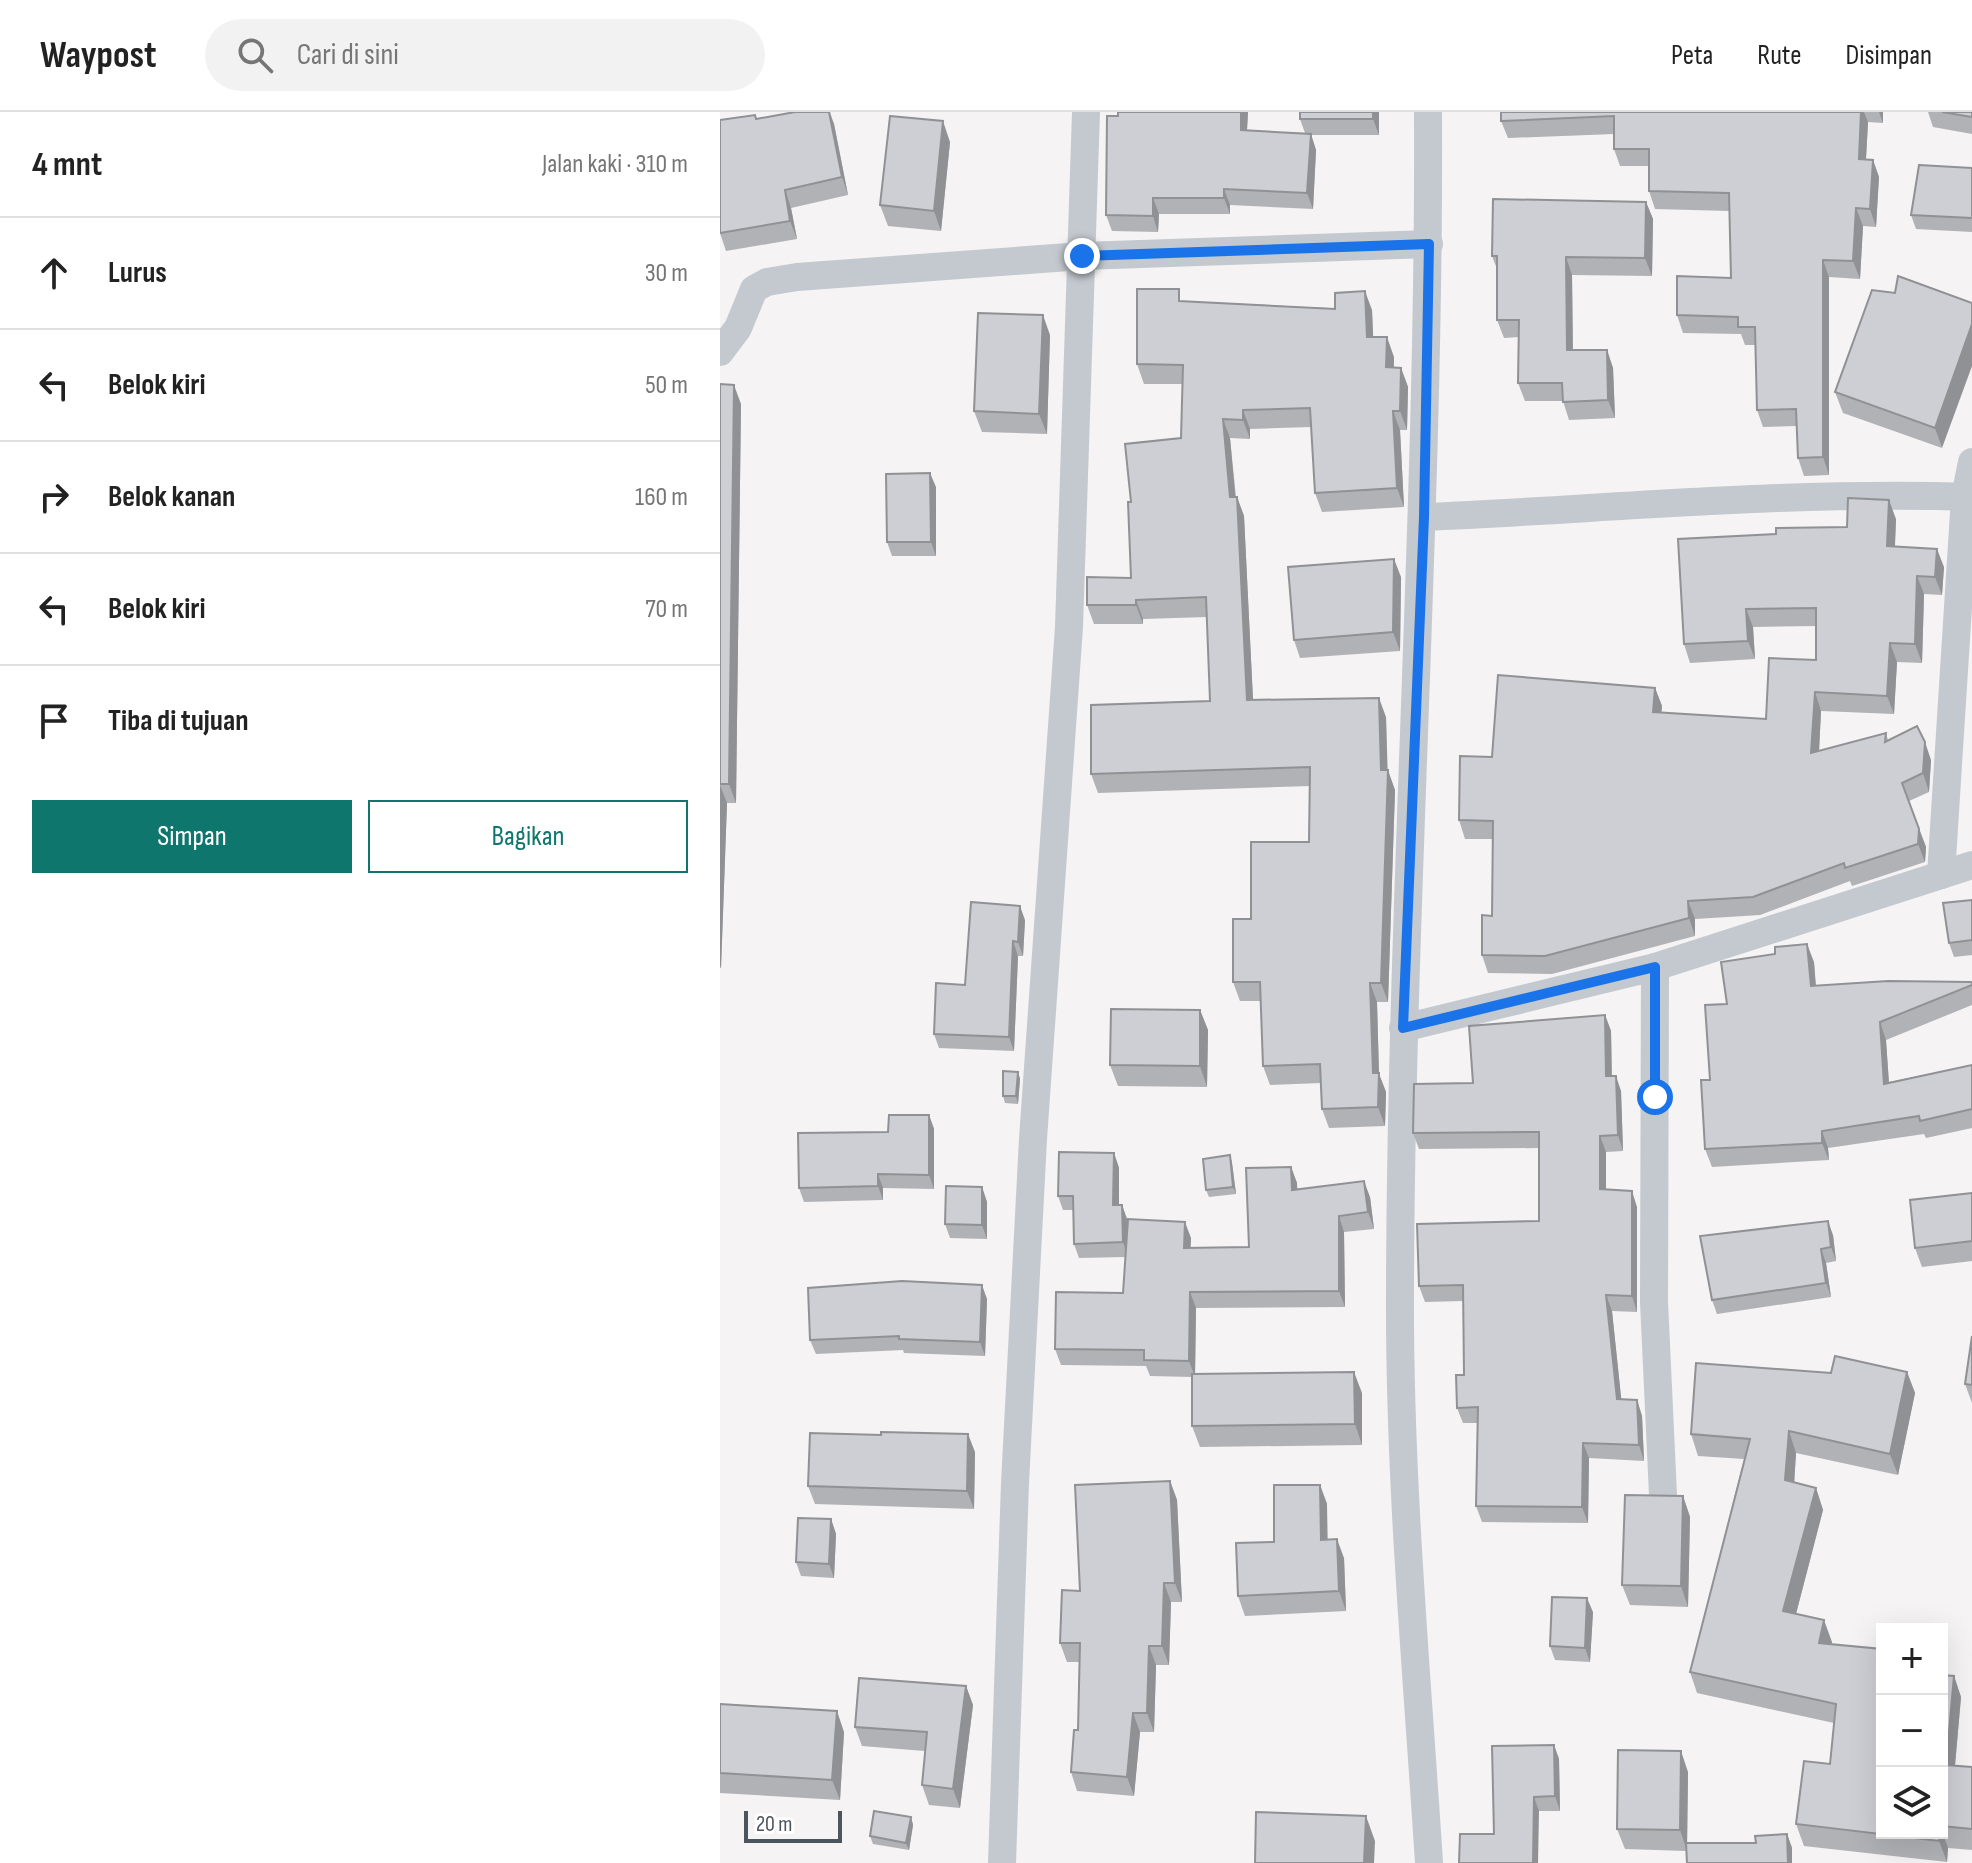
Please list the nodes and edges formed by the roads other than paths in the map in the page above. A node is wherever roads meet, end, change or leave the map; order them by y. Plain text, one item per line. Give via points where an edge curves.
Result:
1 (1086, 112) edge
2 (1428, 112) edge
3 (1429, 244) junction
4 (1082, 256) junction
5 (720, 352) edge
6 (1972, 462) edge
7 (1968, 497) edge
8 (1424, 517) junction
9 (1972, 865) edge
10 (1941, 875) junction
11 (1655, 967) junction
12 (1403, 1028) junction
13 (1663, 1495) edge
14 (1002, 1863) edge
15 (1429, 1863) edge

1 - 4 street
2 - 3 street
3 - 4 street
3 - 8 street
4 - 5 street via 767,282 754,289 738,328
4 - 14 street via 1069,627 1015,1483
6 - 7 street
7 - 8 street via 1802,495
7 - 10 street
8 - 12 street
9 - 10 street
10 - 11 street
11 - 12 street
11 - 13 street via 1654,1302
12 - 15 street via 1400,1296 1406,1507

